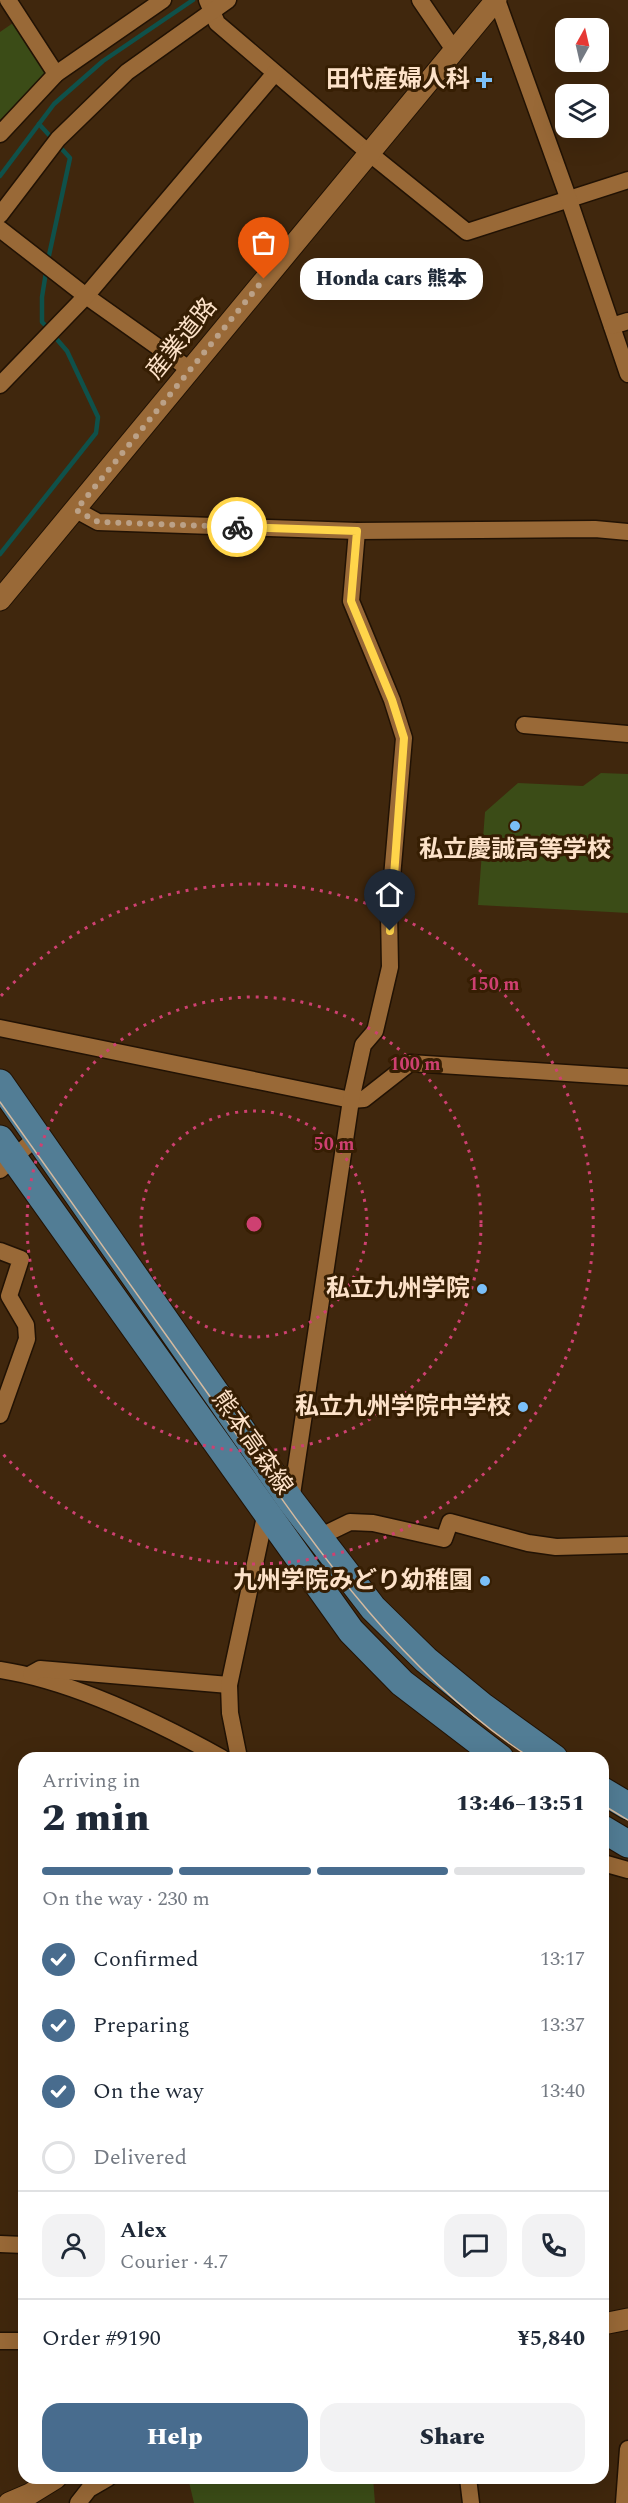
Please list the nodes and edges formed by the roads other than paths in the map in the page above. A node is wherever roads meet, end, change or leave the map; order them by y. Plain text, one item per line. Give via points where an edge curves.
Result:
1 (8, 0) edge
2 (164, 0) edge
3 (228, 0) edge
4 (420, 0) edge
5 (496, 0) edge
6 (208, 4) edge
7 (454, 50) junction
8 (275, 73) junction
9 (56, 74) junction
10 (0, 134) edge
11 (369, 153) junction
12 (628, 180) edge
13 (569, 200) junction
14 (0, 215) edge
15 (0, 229) edge
16 (86, 296) junction
17 (620, 323) edge
18 (189, 369) junction
19 (628, 374) edge
20 (0, 385) edge
21 (76, 510) junction
22 (357, 531) junction
23 (628, 532) edge
24 (0, 600) edge
25 (524, 725) dead end
26 (628, 734) edge
27 (0, 1028) edge
28 (628, 1077) edge
29 (0, 1083) edge
30 (351, 1100) junction
31 (38, 1136) junction
32 (5, 1156) edge
33 (0, 1251) edge
34 (0, 1414) edge
35 (291, 1501) junction
36 (266, 1512) junction
37 (319, 1537) junction
38 (628, 1545) edge
39 (0, 1670) edge
40 (30, 1675) junction
41 (230, 1685) junction
42 (210, 1752) edge
43 (238, 1752) edge
44 (492, 1752) edge
45 (546, 1752) edge
46 (609, 1795) edge
47 (628, 1806) edge
48 (609, 1865) edge
49 (628, 1870) edge
50 (0, 2244) edge
51 (18, 2245) edge
52 (628, 2319) edge
53 (609, 2323) edge
54 (0, 2341) edge
55 (18, 2341) edge
56 (628, 2449) edge
57 (45, 2484) edge
58 (98, 2484) edge
59 (469, 2484) edge
60 (9, 2503) edge
61 (78, 2503) edge
62 (471, 2503) edge
63 (624, 2503) edge

1 - 9 street
2 - 9 street
3 - 6 street
4 - 7 street
5 - 7 street, 産業道路
5 - 13 street
6 - 8 street via 217,23
6 - 14 street via 127,72 58,139
7 - 11 street, 産業道路
8 - 11 street
8 - 16 street
9 - 10 street
11 - 13 street via 467,232
11 - 18 street, 産業道路
12 - 13 street
13 - 17 street
15 - 16 street
16 - 18 street
16 - 20 street
17 - 19 street
18 - 21 street, 産業道路
21 - 22 street via 98,522
21 - 24 street, 産業道路
22 - 23 street
22 - 30 street via 351,601 404,738 389,912 390,967 375,1031 363,1045
25 - 26 street
27 - 30 street
28 - 30 street via 410,1064 364,1099
29 - 31 main road, 熊本高森線
30 - 35 street
31 - 32 street
31 - 35 main road, 熊本高森線
32 - 36 main road, 熊本高森線
33 - 34 street via 21,1259 9,1296 26,1325 27,1339
35 - 37 main road, 熊本高森線
36 - 41 street
36 - 44 main road, 熊本高森線 via 351,1631 402,1683
37 - 38 street via 350,1522 373,1523 444,1539 450,1522 556,1547
37 - 45 main road, 熊本高森線 via 373,1608 426,1660
39 - 40 street
40 - 41 street via 40,1669
40 - 42 street via 120,1709
41 - 43 street via 230,1713
46 - 47 main road
48 - 49 street
50 - 51 street
52 - 53 street
54 - 55 street
56 - 63 street
57 - 60 street
58 - 61 street
59 - 62 street

